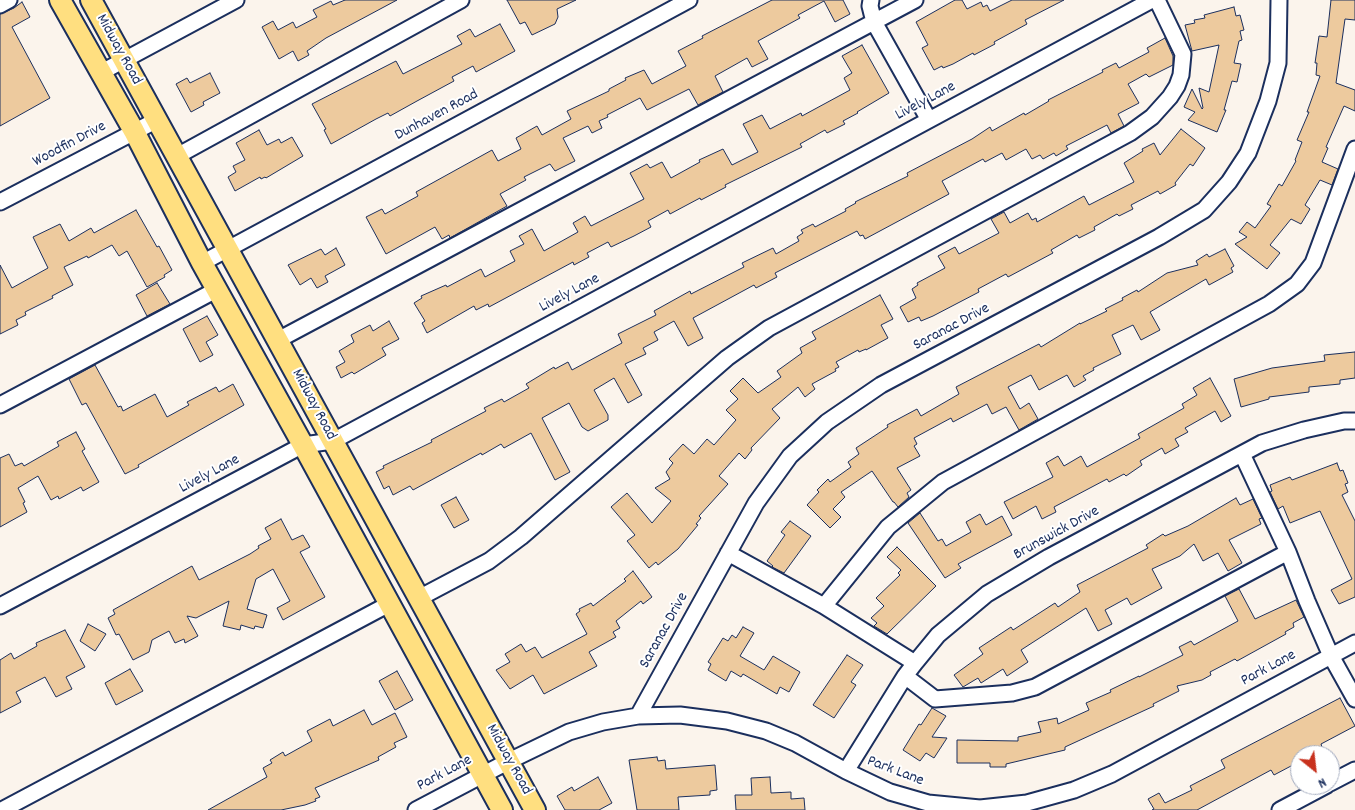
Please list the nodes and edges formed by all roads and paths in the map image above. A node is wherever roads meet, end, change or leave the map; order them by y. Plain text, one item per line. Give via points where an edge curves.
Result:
1 (9, 0) edge
2 (60, 0) edge
3 (91, 0) edge
4 (236, 0) edge
5 (461, 0) edge
6 (689, 0) edge
7 (871, 0) edge
8 (914, 0) edge
9 (1152, 0) edge
10 (1157, 0) edge
11 (1279, 0) edge
12 (0, 5) edge
13 (874, 22) junction
14 (123, 60) junction
15 (100, 73) junction
16 (157, 120) junction
17 (929, 120) junction
18 (134, 132) junction
19 (1355, 149) edge
20 (177, 156) junction
21 (0, 202) edge
22 (229, 249) junction
23 (202, 263) junction
24 (216, 290) junction
25 (278, 340) junction
26 (0, 405) edge
27 (1355, 421) edge
28 (333, 441) junction
29 (303, 445) junction
30 (1242, 454) junction
31 (1288, 552) junction
32 (728, 553) junction
33 (419, 598) junction
34 (389, 604) junction
35 (0, 606) edge
36 (824, 606) junction
37 (1355, 643) edge
38 (1331, 656) junction
39 (915, 663) junction
40 (906, 676) junction
41 (1355, 700) edge
42 (638, 716) junction
43 (509, 760) junction
44 (1355, 770) edge
45 (846, 771) junction
46 (482, 774) junction
47 (1340, 778) edge
48 (1308, 795) edge
49 (2, 810) edge
50 (416, 810) edge
51 (502, 810) edge
52 (536, 810) edge
53 (1280, 810) edge

1 - 12 street
2 - 15 main road, Midway Road
3 - 14 main road, Midway Road
4 - 14 street
5 - 20 street
6 - 22 street, Dunhaven Road
7 - 13 street
8 - 13 street
9 - 17 street, Lively Lane
10 - 33 street via 1184,54 1177,86 1152,117 1130,133 769,328 727,358 490,561
11 - 32 street, Saranac Drive via 1278,63 1268,101 1248,153 1229,182 1204,210 1160,237 881,386 826,422 790,456 756,504
13 - 17 street
13 - 25 street
14 - 15 street
14 - 16 main road, Midway Road
15 - 18 main road, Midway Road
16 - 18 street, Woodfin Drive
16 - 20 main road, Midway Road
17 - 28 street, Lively Lane
18 - 21 street, Woodfin Drive
18 - 23 main road, Midway Road
19 - 36 street via 1313,262 1297,284 1269,304 943,482 888,527
20 - 22 main road, Midway Road
22 - 23 street, Dunhaven Road
22 - 25 main road, Midway Road
23 - 24 main road, Midway Road
24 - 26 street
24 - 29 main road, Midway Road
25 - 28 main road, Midway Road
27 - 30 street, Brunswick Drive via 1304,430 1262,443
28 - 29 street, Lively Lane
28 - 33 main road, Midway Road
29 - 34 main road, Midway Road
29 - 35 street, Lively Lane
30 - 31 street
30 - 39 street, Brunswick Drive via 1049,557 987,594 938,635
31 - 38 street
31 - 40 street via 1035,687 1012,693 935,698
32 - 36 street
32 - 42 street, Saranac Drive
33 - 43 main road, Midway Road
34 - 46 main road, Midway Road
34 - 49 street
36 - 39 street
37 - 38 street, Park Lane
38 - 41 street
38 - 45 street, Park Lane via 1112,774 1074,790 1027,803 980,808 928,802 890,792
39 - 40 street, Brunswick Drive
40 - 45 street, Brunswick Drive
42 - 43 street, Park Lane via 569,732
42 - 45 street, Park Lane via 680,714 766,731
43 - 46 street, Park Lane
43 - 52 main road, Midway Road
44 - 47 street
46 - 50 street, Park Lane
46 - 51 main road, Midway Road
48 - 53 street

